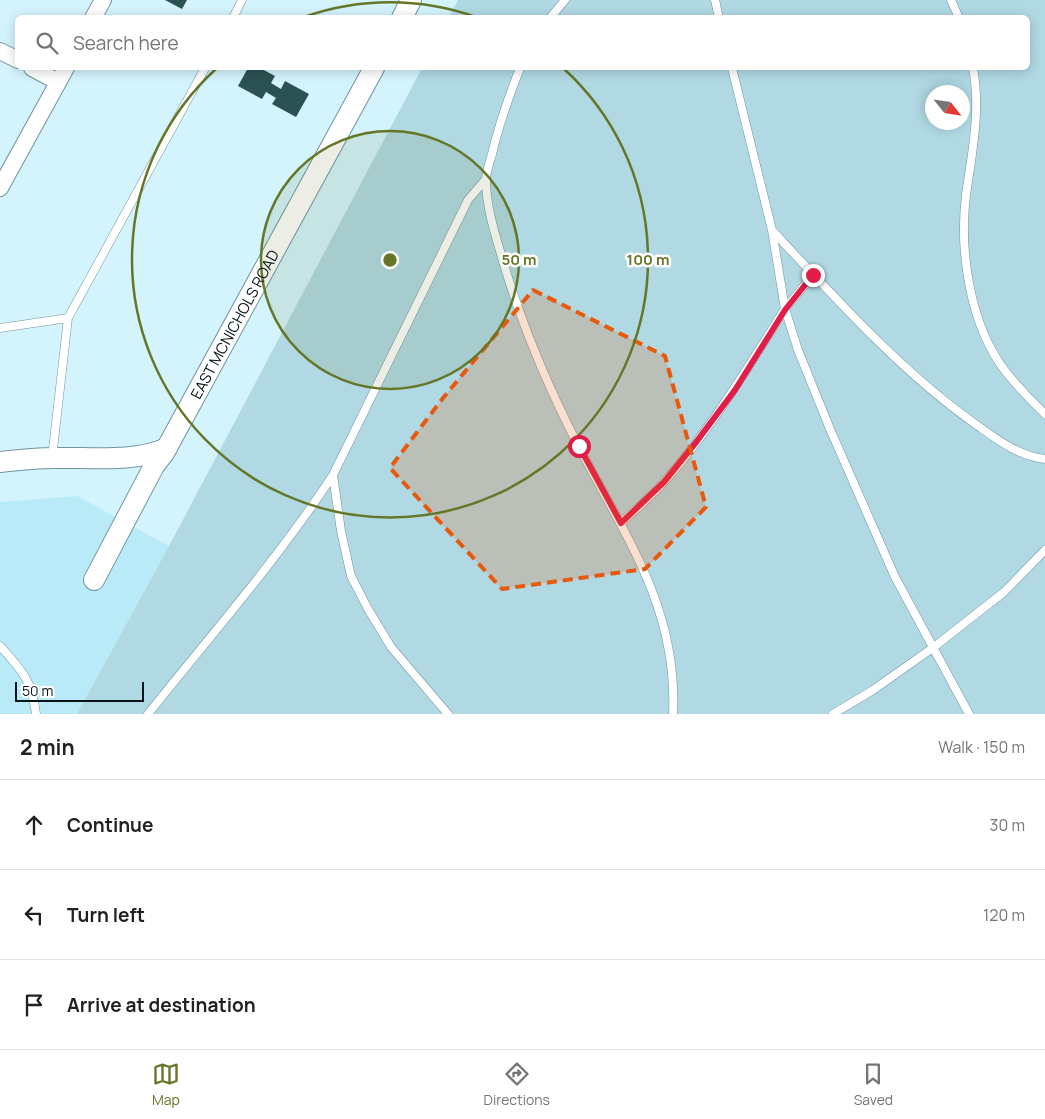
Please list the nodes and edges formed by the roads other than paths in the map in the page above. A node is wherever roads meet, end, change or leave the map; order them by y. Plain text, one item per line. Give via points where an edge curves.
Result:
1 (103, 0) edge
2 (242, 0) edge
3 (411, 0) edge
4 (565, 0) edge
5 (715, 0) edge
6 (951, 0) edge
7 (96, 15) edge
8 (234, 15) edge
9 (404, 15) edge
10 (552, 15) edge
11 (719, 15) edge
12 (958, 15) edge
13 (0, 51) edge
14 (15, 58) edge
15 (41, 70) edge
16 (205, 70) edge
17 (373, 70) edge
18 (519, 70) edge
19 (732, 70) edge
20 (973, 70) edge
21 (62, 75) edge
22 (486, 178) junction
23 (0, 188) edge
24 (772, 230) junction
25 (813, 275) junction
26 (785, 310) junction
27 (68, 318) junction
28 (0, 328) edge
29 (1045, 414) edge
30 (167, 448) junction
31 (136, 457) junction
32 (52, 458) dead end
33 (1045, 460) edge
34 (0, 462) edge
35 (151, 473) junction
36 (333, 475) junction
37 (621, 523) junction
38 (1045, 550) edge
39 (94, 580) dead end
40 (0, 646) edge
41 (934, 647) junction
42 (36, 714) edge
43 (148, 714) edge
44 (448, 714) edge
45 (673, 714) edge
46 (833, 714) edge
47 (969, 714) edge

1 - 7 street
2 - 8 lane
3 - 9 street
4 - 10 lane
5 - 11 lane
6 - 12 lane
13 - 14 street
15 - 21 street
16 - 27 lane
17 - 30 street, EAST MCNICHOLS ROAD
18 - 22 lane via 497,132
19 - 24 lane
20 - 29 lane via 976,133 964,225 968,278 980,325 993,350 1005,371
21 - 23 street
22 - 36 lane via 468,200
22 - 37 lane via 498,242 533,350 579,446
24 - 25 lane
24 - 26 lane
25 - 26 lane
25 - 33 lane via 921,381 964,417 1011,449
26 - 37 lane via 735,390 697,441 664,482
26 - 41 lane via 830,430 895,577
27 - 28 lane
27 - 32 lane
30 - 31 street
30 - 35 street, EAST MCNICHOLS ROAD
31 - 34 street
31 - 35 street
35 - 39 street, EAST MCNICHOLS ROAD
36 - 43 lane via 313,507 244,597
36 - 44 lane via 351,576 391,647
37 - 45 lane via 662,617 674,679
38 - 41 lane via 1004,592
40 - 42 lane via 28,682
41 - 46 lane
41 - 47 lane

